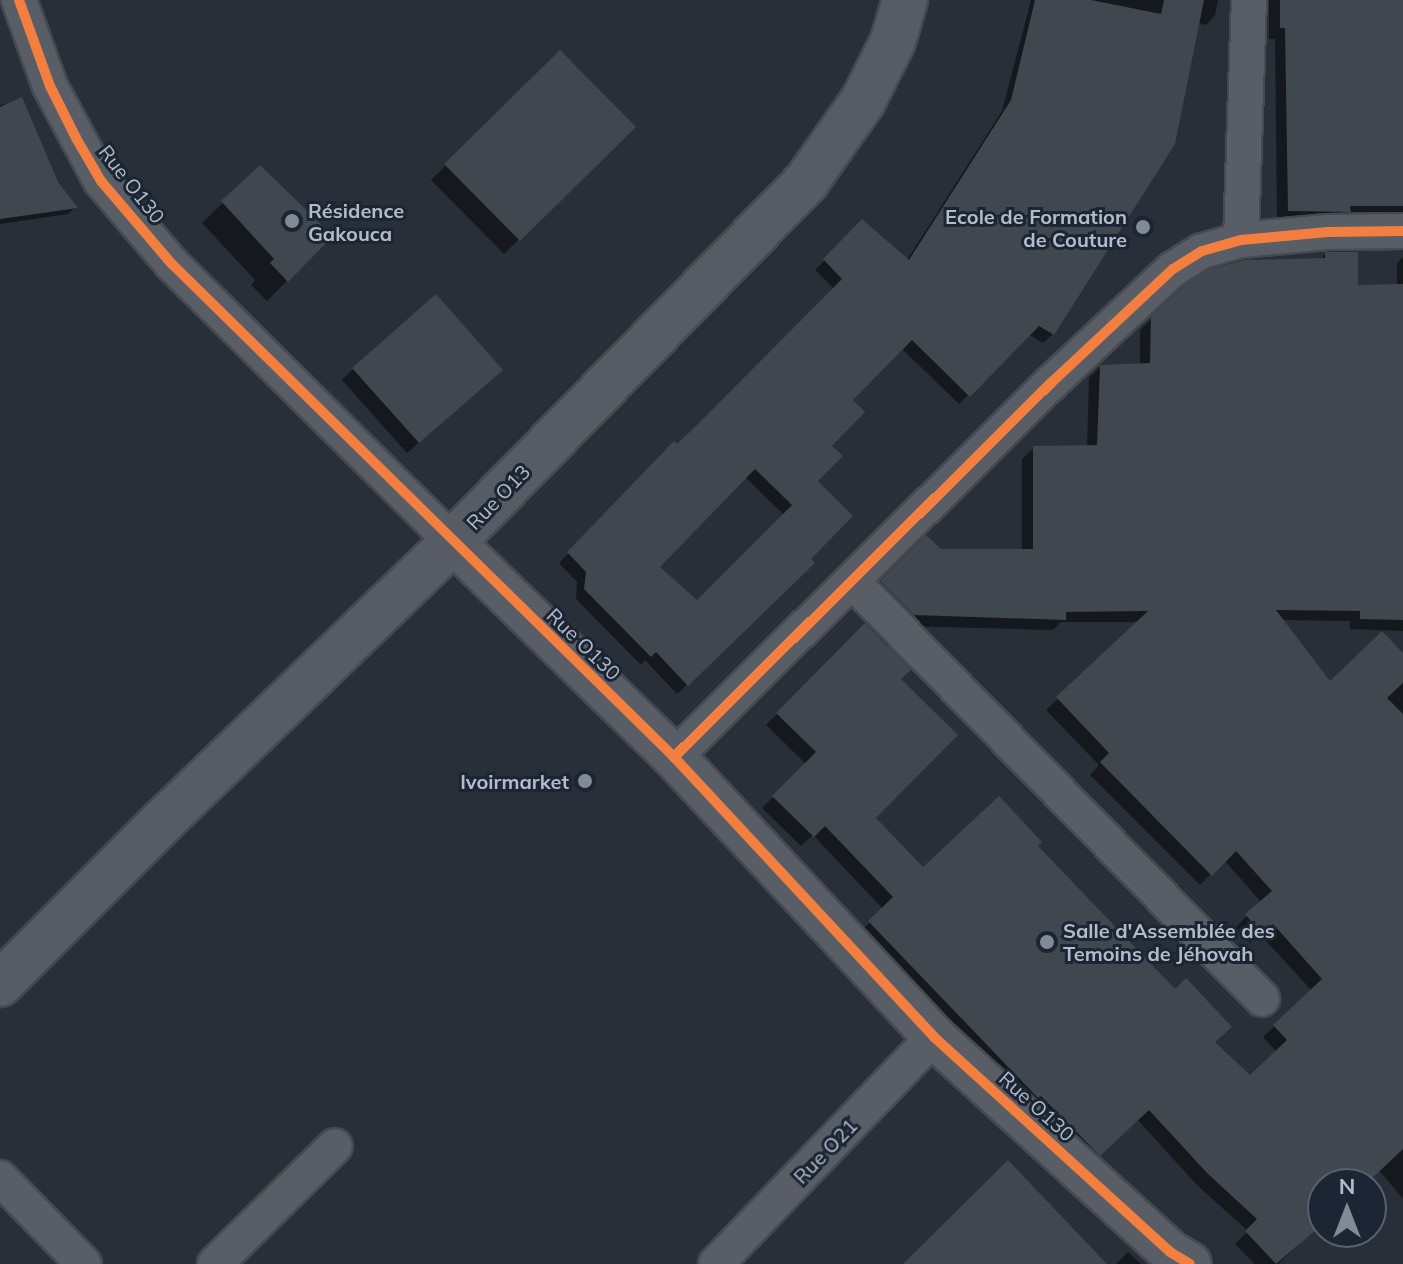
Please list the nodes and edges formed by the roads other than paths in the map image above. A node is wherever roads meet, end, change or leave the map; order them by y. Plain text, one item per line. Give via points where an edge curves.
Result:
1 (19, 0) edge
2 (905, 0) edge
3 (1249, 0) edge
4 (1403, 231) edge
5 (1241, 240) junction
6 (453, 542) junction
7 (853, 582) junction
8 (674, 757) junction
9 (0, 984) edge
10 (1262, 999) dead end
11 (934, 1037) junction
12 (335, 1146) dead end
13 (0, 1178) edge
14 (84, 1264) edge
15 (215, 1264) edge
16 (716, 1264) edge
17 (1190, 1264) edge

1 - 6 street, Rue O130 via 50,86 101,181 172,264
2 - 6 main road, Rue O13 via 893,41 863,101 806,182
3 - 5 street
4 - 5 street
5 - 7 street via 1202,251 1173,269
6 - 8 street, Rue O130
6 - 9 main road, Rue O13
7 - 8 street
7 - 10 street
8 - 11 street, Rue O130
11 - 16 street, Rue O21
11 - 17 street, Rue O130 via 1170,1252
12 - 15 street
13 - 14 street

